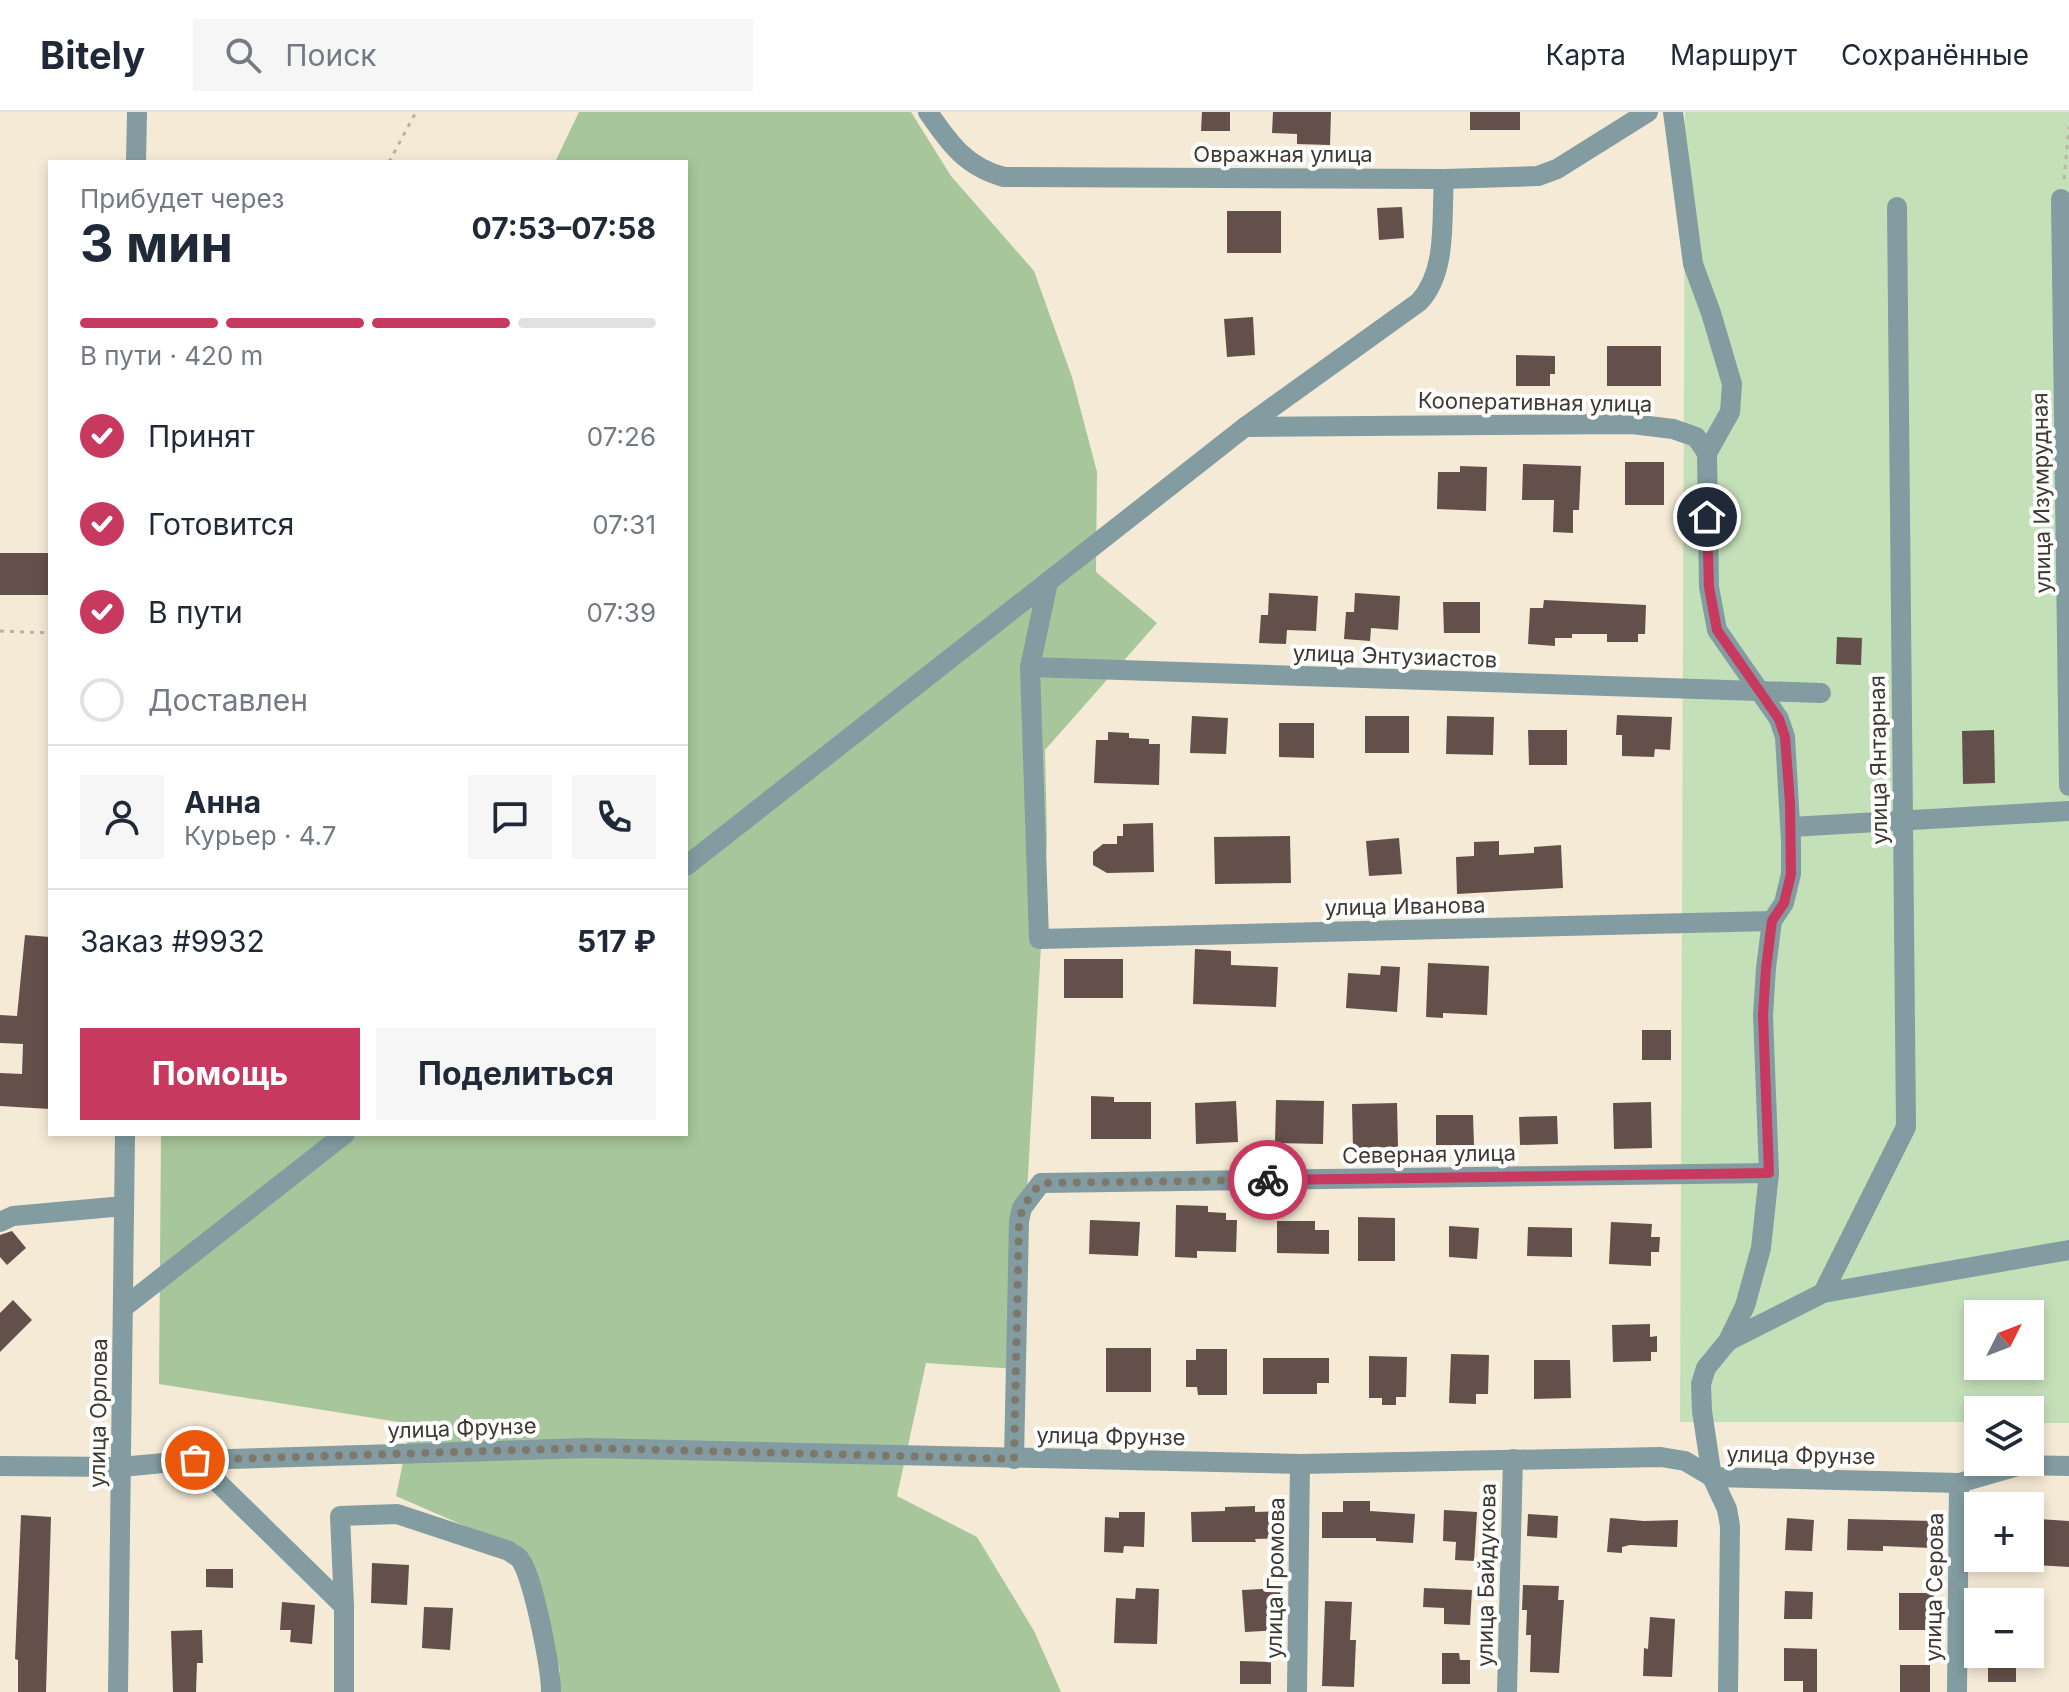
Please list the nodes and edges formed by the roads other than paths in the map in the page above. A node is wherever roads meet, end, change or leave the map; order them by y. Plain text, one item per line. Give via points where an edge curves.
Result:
1 (137, 112) edge
2 (928, 112) edge
3 (1648, 112) edge
4 (1673, 112) edge
5 (136, 160) edge
6 (1444, 179) junction
7 (2061, 199) road end
8 (1897, 207) dead end
9 (1245, 427) junction
10 (1707, 453) junction
11 (1048, 582) junction
12 (1030, 667) junction
13 (1758, 692) junction
14 (1821, 693) dead end
15 (2069, 786) edge
16 (2069, 811) edge
17 (1903, 821) junction
18 (1791, 827) junction
19 (688, 864) edge
20 (1772, 921) junction
21 (125, 1136) edge
22 (342, 1136) edge
23 (1769, 1173) junction
24 (124, 1206) junction
25 (0, 1222) edge
26 (2069, 1250) edge
27 (1823, 1293) junction
28 (123, 1308) junction
29 (1728, 1341) junction
30 (1014, 1459) junction
31 (1513, 1459) junction
32 (195, 1460) junction
33 (1300, 1464) junction
34 (0, 1466) edge
35 (2069, 1466) edge
36 (121, 1467) junction
37 (1712, 1477) junction
38 (1959, 1483) junction
39 (344, 1606) junction
40 (118, 1692) edge
41 (344, 1692) edge
42 (551, 1692) edge
43 (1297, 1692) edge
44 (1507, 1692) edge
45 (1728, 1692) edge
46 (1957, 1692) edge

1 - 5 street
2 - 6 street, Овражная улица via 966,159 1004,177
3 - 6 street, Овражная улица via 1538,176
4 - 10 street via 1693,264 1732,384 1730,412
6 - 9 street via 1438,273 1431,290
7 - 15 street, улица Изумрудная
8 - 17 street, улица Янтарная
9 - 10 street, Кооперативная улица via 1632,424 1696,437
9 - 11 street
10 - 13 street via 1709,587 1717,630
11 - 12 street
11 - 19 street
12 - 13 street, улица Энтузиастов
12 - 20 street, улица Иванова via 1039,939
13 - 14 street, улица Энтузиастов
13 - 18 street via 1779,719 1785,737
16 - 17 street
17 - 18 street
17 - 27 street, улица Янтарная via 1906,1127
18 - 20 street via 1791,874 1784,903
20 - 23 street via 1763,1015
21 - 24 street, улица Орлова
22 - 28 street
23 - 29 street via 1754,1276
23 - 30 street, Северная улица via 1041,1183 1019,1221
24 - 25 street via 13,1216
24 - 28 street, улица Орлова
26 - 27 street
27 - 29 street
28 - 36 street, улица Орлова
29 - 37 street via 1706,1368 1701,1384
30 - 32 street, улица Фрунзе via 588,1448
30 - 33 street, улица Фрунзе
31 - 33 street, улица Фрунзе
31 - 37 street, улица Фрунзе via 1661,1457 1685,1461
31 - 44 street, улица Байдукова
32 - 36 street, улица Фрунзе
32 - 39 street
33 - 43 street, улица Громова
34 - 36 street, улица Фрунзе
35 - 38 street, улица Фрунзе via 2022,1465
36 - 40 street, улица Орлова
37 - 38 street, улица Фрунзе
37 - 45 street via 1730,1526
38 - 46 street, улица Серова
39 - 41 street
39 - 42 street via 340,1516 397,1514 509,1551 520,1559 527,1576

